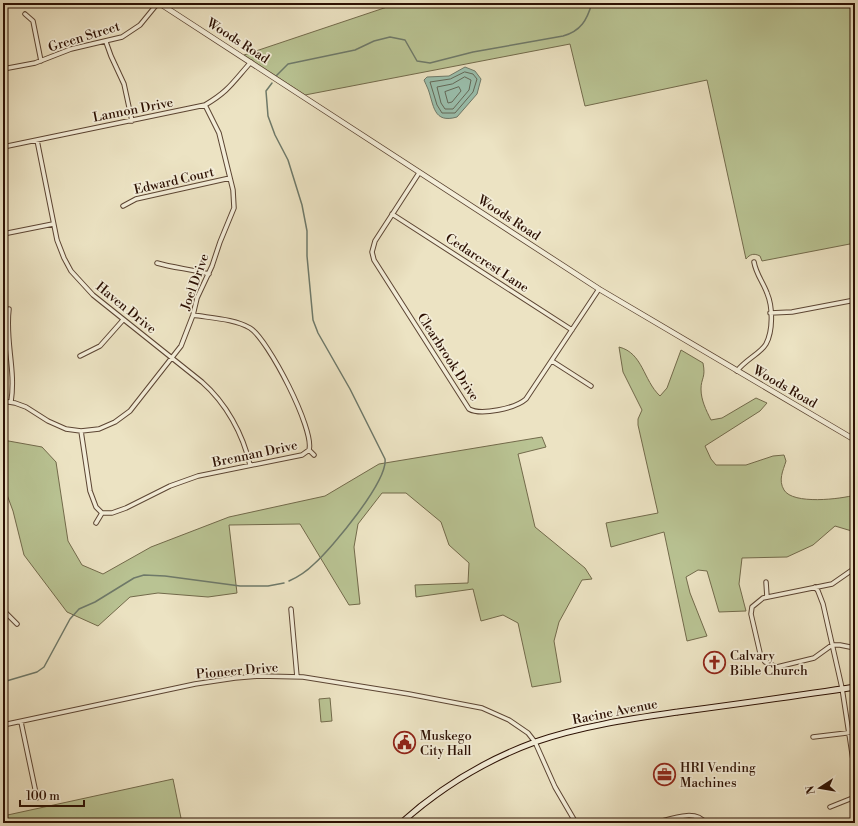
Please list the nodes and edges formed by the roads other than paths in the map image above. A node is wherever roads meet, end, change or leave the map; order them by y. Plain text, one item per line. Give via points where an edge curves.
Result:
1 (158, 3) edge
2 (26, 14) dead end
3 (106, 42) junction
4 (42, 60) junction
5 (251, 62) junction
6 (3, 69) edge
7 (204, 105) junction
8 (132, 121) junction
9 (37, 140) junction
10 (3, 147) edge
11 (420, 173) junction
12 (230, 178) junction
13 (123, 206) dead end
14 (392, 214) junction
15 (53, 224) junction
16 (3, 234) edge
17 (754, 262) dead end
18 (157, 263) dead end
19 (209, 274) junction
20 (599, 289) junction
21 (855, 300) edge
22 (9, 309) dead end
23 (770, 313) junction
24 (193, 315) junction
25 (124, 320) junction
26 (572, 330) junction
27 (80, 356) dead end
28 (172, 358) junction
29 (552, 361) junction
30 (737, 371) junction
31 (591, 386) dead end
32 (3, 401) edge
33 (11, 402) junction
34 (81, 431) junction
35 (855, 440) edge
36 (309, 450) junction
37 (314, 455) dead end
38 (250, 465) junction
39 (102, 513) junction
40 (96, 523) dead end
41 (855, 568) edge
42 (766, 582) dead end
43 (815, 587) junction
44 (767, 597) junction
45 (291, 609) dead end
46 (3, 610) edge
47 (17, 624) dead end
48 (832, 645) junction
49 (855, 648) edge
50 (297, 676) junction
51 (855, 686) edge
52 (842, 688) junction
53 (22, 722) junction
54 (3, 725) edge
55 (855, 732) edge
56 (849, 733) junction
57 (813, 737) dead end
58 (535, 742) junction
59 (855, 773) edge
60 (855, 797) edge
61 (37, 798) dead end
62 (830, 807) dead end
63 (401, 823) edge
64 (576, 823) edge
65 (654, 823) edge
66 (705, 823) edge

1 - 3 street, Green Street via 135,30
1 - 5 street, Woods Road
2 - 4 street via 33,21
3 - 4 street, Green Street via 71,49
3 - 8 street via 124,84
4 - 6 street, Green Street
5 - 7 street, Lannon Drive via 222,95
5 - 11 street, Woods Road
7 - 8 street, Lannon Drive
7 - 12 street, Joel Drive via 219,133
8 - 9 street, Lannon Drive
9 - 10 street, Lannon Drive
9 - 15 street, Haven Drive
11 - 14 street, Clearbrook Drive
11 - 20 street, Woods Road
12 - 13 street, Edward Court via 140,198
12 - 19 street, Joel Drive via 234,208
14 - 26 street, Cedarcrest Lane
14 - 29 street, Clearbrook Drive via 375,241 372,252 374,260 466,407 473,412 481,413 523,402
15 - 16 street
15 - 25 street, Haven Drive via 61,252 71,271 88,290
17 - 23 street via 755,270 768,294
18 - 19 street
19 - 24 street, Joel Drive via 197,298
20 - 26 street, Clearbrook Drive
20 - 30 street, Woods Road
21 - 23 street via 792,312
22 - 33 street via 7,336 13,380
23 - 30 street via 770,333 766,345 746,360
24 - 28 street, Joel Drive via 186,337
24 - 36 street, Brennan Drive via 243,325 259,336 301,411 310,442
25 - 27 street via 100,346
25 - 28 street, Haven Drive
26 - 29 street, Clearbrook Drive
28 - 34 street, Joel Drive via 125,416 105,427
28 - 38 street, Haven Drive via 207,386 221,402 243,441
29 - 31 street
30 - 35 street, Woods Road
32 - 33 street, Joel Drive
33 - 34 street, Joel Drive via 54,425
34 - 39 street via 90,491 96,508
36 - 37 street
36 - 38 street, Brennan Drive via 302,455
38 - 39 street, Brennan Drive via 190,479 133,505 112,513
39 - 40 street
41 - 43 street via 832,584
42 - 44 street
43 - 44 street
43 - 48 street via 823,604
44 - 48 street via 752,607 751,614 760,653 765,662 777,667 814,658
45 - 50 street
46 - 47 street
48 - 49 street via 840,644
48 - 52 street
50 - 53 street, Pioneer Drive via 259,676 208,682
50 - 58 street, Pioneer Drive via 482,708 509,720 528,733
51 - 52 main road, Racine Avenue
52 - 56 street
52 - 58 main road, Racine Avenue via 609,723
53 - 54 street, Pioneer Drive
53 - 61 street
55 - 56 street
56 - 57 street
56 - 59 street
58 - 63 main road, Racine Avenue via 466,775
58 - 64 street via 555,787
60 - 62 street
65 - 66 street via 687,816 698,816

